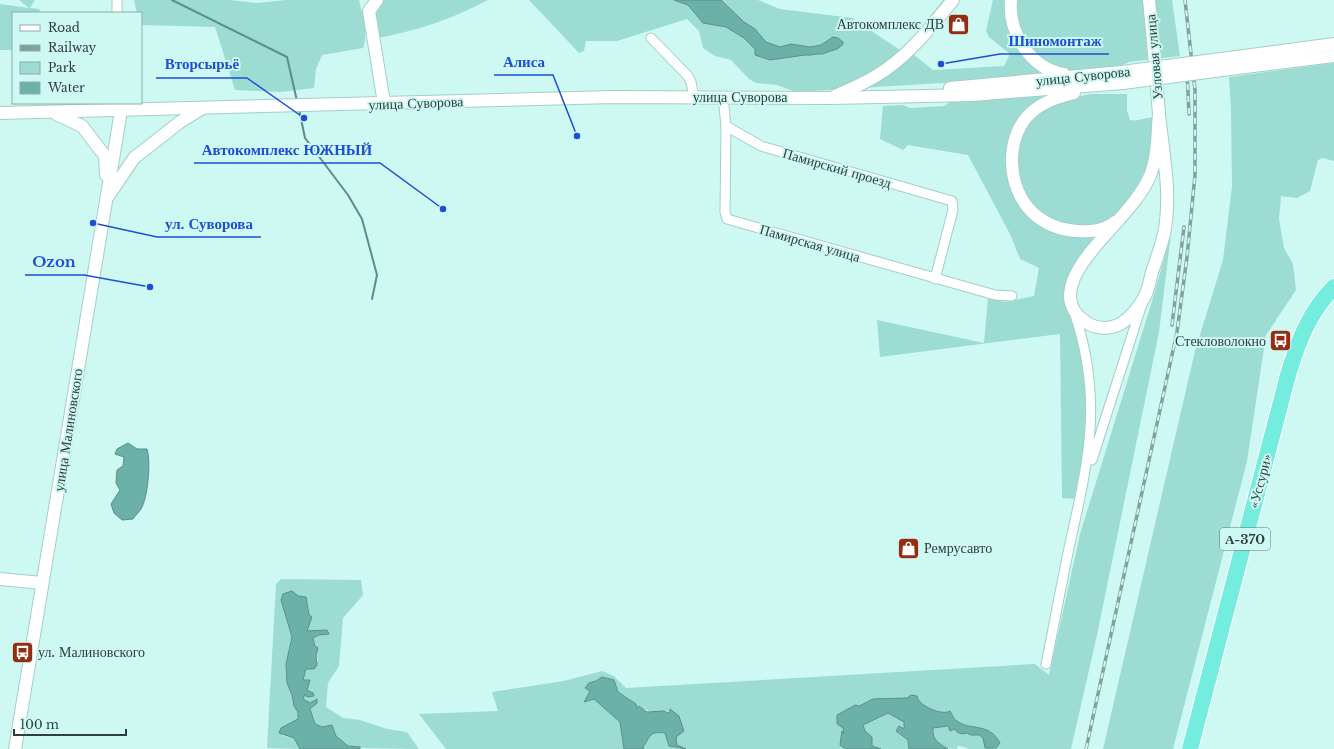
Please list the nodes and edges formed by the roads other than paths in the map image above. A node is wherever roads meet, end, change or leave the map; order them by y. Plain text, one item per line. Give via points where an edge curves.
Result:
1 (117, 0) edge
2 (377, 0) edge
3 (953, 0) edge
4 (1011, 0) edge
5 (1148, 0) edge
6 (368, 5) edge
7 (117, 12) edge
8 (651, 38) dead end
9 (1334, 44) edge
10 (1334, 56) edge
11 (1244, 62) junction
12 (1079, 76) junction
13 (1122, 77) junction
14 (694, 97) junction
15 (724, 97) junction
16 (831, 98) junction
17 (384, 104) junction
18 (201, 108) junction
19 (121, 111) junction
20 (51, 112) junction
21 (0, 113) edge
22 (1159, 114) junction
23 (726, 126) junction
24 (107, 198) junction
25 (1124, 215) junction
26 (935, 279) junction
27 (1334, 287) edge
28 (1012, 296) dead end
29 (1145, 296) junction
30 (1334, 296) edge
31 (1074, 310) junction
32 (1304, 329) junction
33 (1080, 502) junction
34 (0, 579) edge
35 (42, 583) junction
36 (1046, 664) dead end
37 (15, 749) edge
38 (1190, 749) edge

1 - 7 street
2 - 6 street
3 - 16 street via 907,53 877,76
4 - 12 street via 1010,10 1014,29 1023,48 1039,64 1053,73
5 - 22 street, Узловая улица
6 - 17 street
8 - 14 street via 688,76
9 - 11 street, улица Суворова
10 - 11 street, улица Суворова
11 - 13 street, улица Суворова, bridge
12 - 13 street, улица Суворова
12 - 16 street, улица Суворова
13 - 16 street, улица Суворова via 972,95
13 - 25 street via 1050,100 1033,111 1024,120 1015,136 1012,170 1024,201 1033,213 1047,223 1067,230 1090,232 1108,227
14 - 15 street, улица Суворова
14 - 17 street, улица Суворова
15 - 16 street, улица Суворова
15 - 23 street, Памирская улица
17 - 18 street, улица Суворова
18 - 19 street, улица Суворова
18 - 24 street via 134,158
19 - 20 street, улица Суворова
19 - 24 street, улица Малиновского
20 - 21 street, улица Суворова
20 - 24 street via 82,126 104,156
22 - 25 street via 1149,178
22 - 29 street via 1166,203 1164,233
23 - 26 street, Памирская улица via 725,212 728,219
23 - 26 street, Памирский проезд via 760,146 952,201 953,210
24 - 35 street, улица Малиновского
25 - 31 street via 1076,271 1070,296
26 - 28 street, Памирская улица via 995,295
27 - 32 highway, «Уссури» / А-370 via 1317,306
29 - 31 street via 1129,317 1118,325 1108,327 1094,326 1083,321
29 - 33 street
30 - 32 highway, «Уссури» / А-370
31 - 33 street via 1082,334 1091,387 1092,418 1090,448
32 - 38 highway, «Уссури» / А-370 via 1286,382
33 - 36 street
34 - 35 street
35 - 37 street, улица Малиновского

